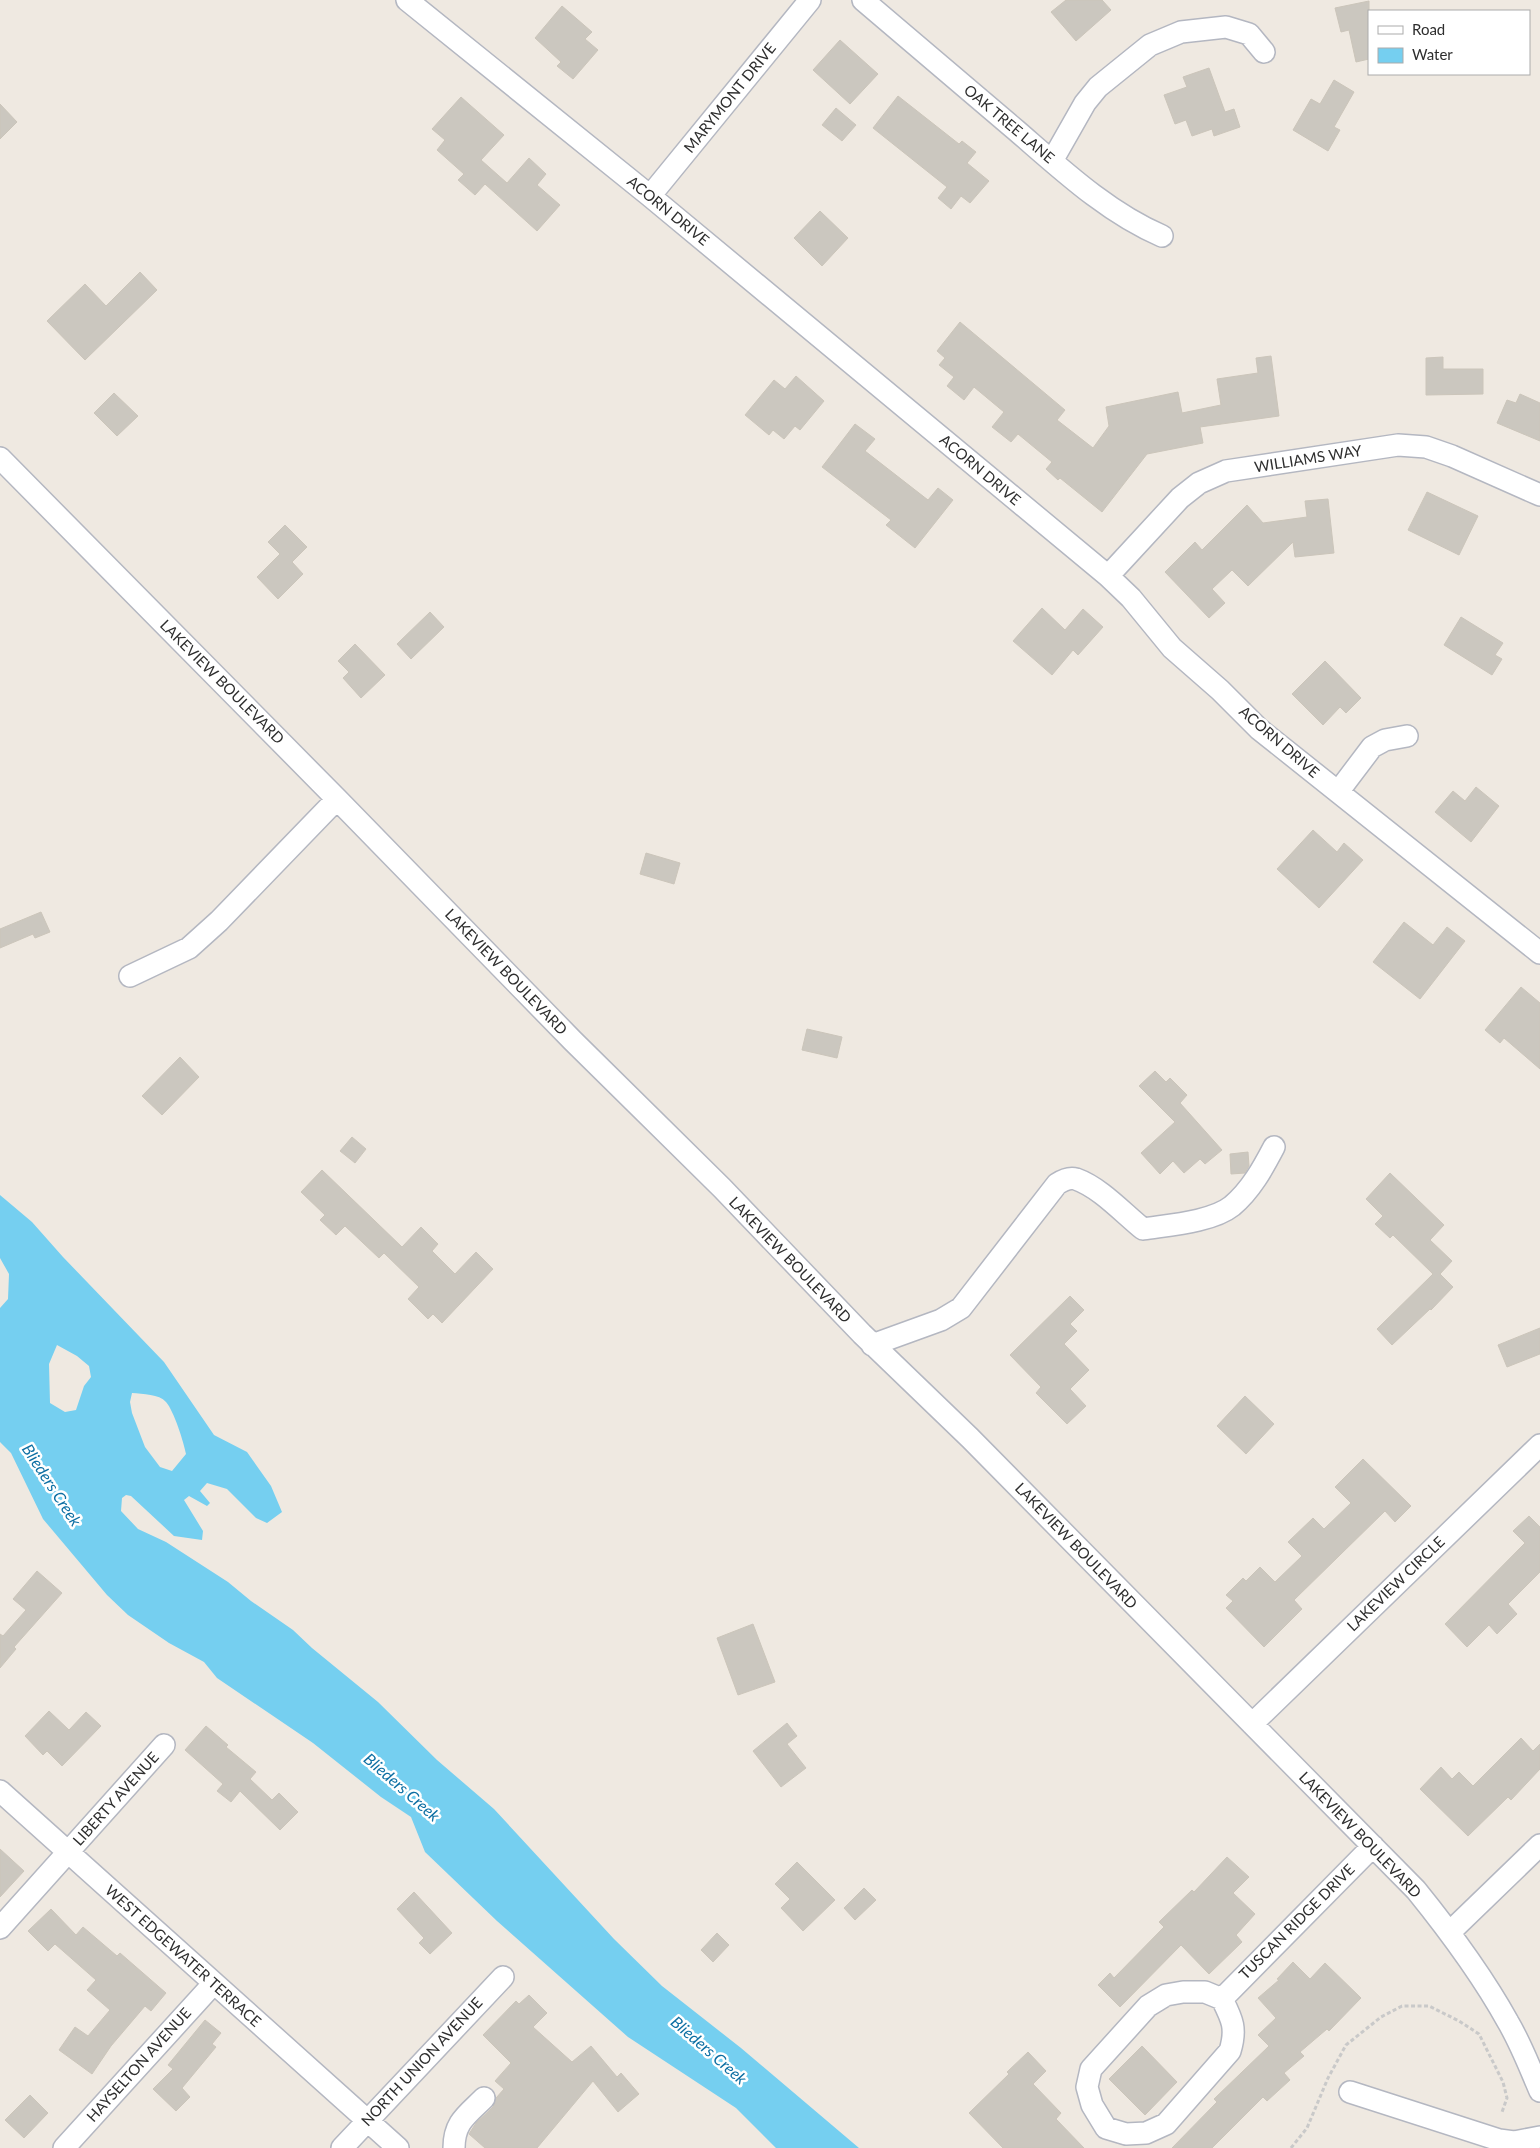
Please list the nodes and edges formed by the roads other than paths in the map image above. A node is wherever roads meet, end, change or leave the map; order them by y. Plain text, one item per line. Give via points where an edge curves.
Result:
1 (407, 0) edge
2 (810, 0) edge
3 (863, 0) edge
4 (1264, 52) dead end
5 (1052, 161) junction
6 (650, 196) junction
7 (1162, 236) dead end
8 (0, 458) edge
9 (1540, 495) edge
10 (1108, 576) junction
11 (1407, 736) dead end
12 (1338, 792) junction
13 (337, 799) junction
14 (1540, 953) edge
15 (130, 976) dead end
16 (1274, 1147) dead end
17 (872, 1345) junction
18 (1540, 1445) edge
19 (1252, 1724) junction
20 (164, 1745) dead end
21 (0, 1791) edge
22 (1540, 1845) edge
23 (1373, 1846) junction
24 (67, 1853) junction
25 (0, 1928) edge
26 (1450, 1932) junction
27 (503, 1977) dead end
28 (214, 1983) junction
29 (1222, 1999) junction
30 (1350, 2092) dead end
31 (1540, 2092) edge
32 (484, 2098) dead end
33 (366, 2121) junction
34 (1540, 2137) edge
35 (64, 2148) edge
36 (342, 2148) edge
37 (398, 2148) edge
38 (454, 2148) edge

1 - 6 street, ACORN DRIVE
2 - 6 street, MARYMONT DRIVE
3 - 5 street, OAK TREE LANE
4 - 5 street via 1249,34 1226,27 1181,32 1150,45 1098,87 1085,103
5 - 7 street, OAK TREE LANE via 1120,214
6 - 10 street, ACORN DRIVE
8 - 13 street, LAKEVIEW BOULEVARD
9 - 10 street, WILLIAMS WAY via 1426,447 1398,445 1226,471 1199,483 1180,498
10 - 12 street, ACORN DRIVE via 1172,648 1259,729
11 - 12 street via 1385,740 1372,747
12 - 14 street, ACORN DRIVE
13 - 15 street via 219,921 188,948
13 - 17 street, LAKEVIEW BOULEVARD via 722,1188
16 - 17 street via 1260,1175 1231,1207 1204,1219 1182,1223 1143,1229 1097,1191 1075,1179 1066,1179 1057,1184 961,1308 941,1320
17 - 19 street, LAKEVIEW BOULEVARD via 970,1438
18 - 19 street, LAKEVIEW CIRCLE
19 - 23 street, LAKEVIEW BOULEVARD
20 - 24 street, LIBERTY AVENUE
21 - 24 street, WEST EDGEWATER TERRACE
22 - 26 street
23 - 26 street, LAKEVIEW BOULEVARD via 1416,1890
23 - 29 street, TUSCAN RIDGE DRIVE
24 - 25 street, LIBERTY AVENUE
24 - 28 street, WEST EDGEWATER TERRACE
26 - 31 street, LAKEVIEW BOULEVARD via 1510,2024
27 - 33 street, NORTH UNION AVENUE
28 - 33 street, WEST EDGEWATER TERRACE
28 - 35 street, HAYSELTON AVENUE
29 - 29 street via 1205,1992 1166,1995 1148,2006 1091,2069 1087,2087 1092,2105 1106,2128 1126,2134 1146,2133 1166,2124 1230,2051 1234,2038 1233,2022
30 - 34 street via 1499,2140 1514,2142
32 - 38 street via 457,2126
33 - 36 street, NORTH UNION AVENUE
33 - 37 street, WEST EDGEWATER TERRACE

